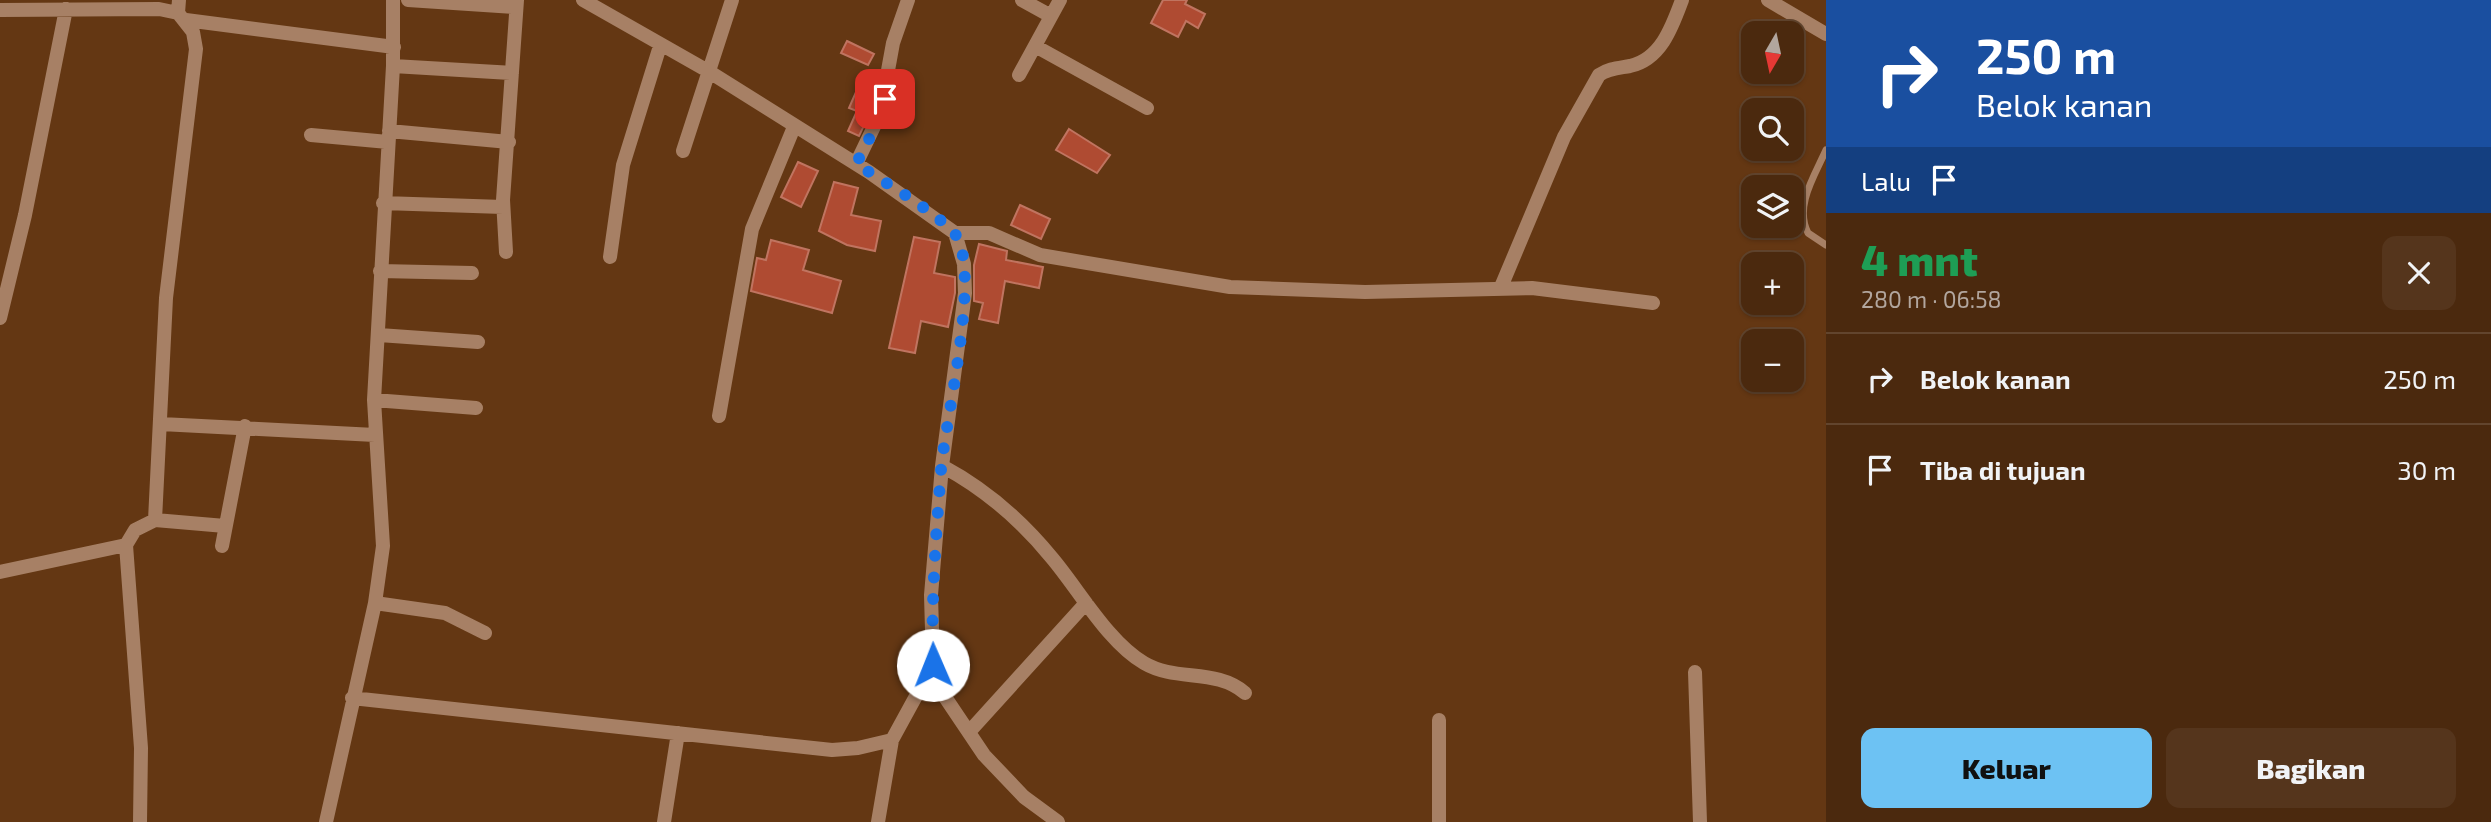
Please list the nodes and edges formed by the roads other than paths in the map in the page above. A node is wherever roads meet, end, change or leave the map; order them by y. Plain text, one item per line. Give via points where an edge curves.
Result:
1 (393, 0) edge
2 (408, 0) edge
3 (583, 0) edge
4 (732, 0) edge
5 (908, 0) edge
6 (1022, 0) edge
7 (1060, 0) edge
8 (1682, 0) edge
9 (1768, 0) edge
10 (517, 4) edge
11 (66, 9) junction
12 (0, 10) edge
13 (181, 11) edge
14 (1051, 16) junction
15 (1826, 34) edge
16 (660, 46) junction
17 (1035, 46) junction
18 (394, 47) junction
19 (393, 66) junction
20 (708, 71) junction
21 (512, 73) junction
22 (1019, 75) dead end
23 (1147, 108) dead end
24 (794, 127) junction
25 (311, 135) dead end
26 (389, 137) junction
27 (509, 142) junction
28 (683, 150) dead end
29 (1826, 150) edge
30 (856, 164) junction
31 (383, 203) junction
32 (503, 207) junction
33 (955, 233) junction
34 (1826, 245) edge
35 (506, 252) dead end
36 (610, 257) dead end
37 (380, 271) junction
38 (472, 273) dead end
39 (1501, 287) junction
40 (1653, 303) dead end
41 (0, 318) edge
42 (379, 335) junction
43 (478, 342) dead end
44 (374, 400) junction
45 (476, 408) dead end
46 (719, 416) dead end
47 (161, 425) junction
48 (244, 426) junction
49 (374, 435) junction
50 (942, 466) junction
51 (155, 520) junction
52 (225, 526) junction
53 (127, 545) junction
54 (222, 546) dead end
55 (0, 572) edge
56 (375, 603) junction
57 (1086, 603) junction
58 (485, 633) dead end
59 (933, 665) junction
60 (1695, 671) dead end
61 (1245, 693) dead end
62 (352, 698) junction
63 (1439, 720) dead end
64 (969, 732) junction
65 (678, 733) junction
66 (892, 740) junction
67 (140, 822) edge
68 (326, 822) edge
69 (664, 822) edge
70 (878, 822) edge
71 (1058, 822) edge
72 (1439, 822) edge
73 (1700, 822) edge

1 - 18 street
2 - 10 street
3 - 16 street
4 - 20 street
5 - 30 street via 893,43 880,114
6 - 14 street
7 - 14 street
8 - 39 street via 1654,54 1644,62 1604,71 1593,85 1564,137
9 - 15 street
10 - 21 street
11 - 12 street
11 - 13 street
11 - 41 street
13 - 18 street
13 - 47 street via 197,40 166,298
14 - 17 street
16 - 20 street
16 - 36 street via 623,165
17 - 22 street
17 - 23 street
18 - 19 street
19 - 21 street
19 - 26 street
20 - 24 street
20 - 28 street
21 - 27 street
24 - 30 street
24 - 46 street via 752,229
25 - 26 street
26 - 27 street
26 - 31 street
27 - 32 street
29 - 34 lane via 1803,213 1808,233
30 - 33 street
31 - 32 street
31 - 37 street
32 - 35 street
33 - 39 street via 989,233 1040,255 1230,288 1365,292
33 - 50 street via 964,264 965,293
37 - 38 street
37 - 42 street
39 - 40 street
42 - 43 street
42 - 44 street
44 - 45 street
44 - 49 street
47 - 48 street
47 - 51 street
48 - 49 street
48 - 52 street
49 - 56 street via 384,522
50 - 57 street via 990,495 1051,556
50 - 59 street via 931,595
51 - 52 street
51 - 53 street via 135,530
52 - 54 street
53 - 55 street
53 - 67 street via 141,748
56 - 58 street via 445,613
56 - 62 street
57 - 61 street via 1144,663 1164,671 1224,680
57 - 64 street
59 - 64 street via 945,697
59 - 66 street
60 - 73 street
62 - 65 street
62 - 68 street
63 - 72 street
64 - 71 street via 1024,797
65 - 66 street via 846,750
65 - 69 street
66 - 70 street

